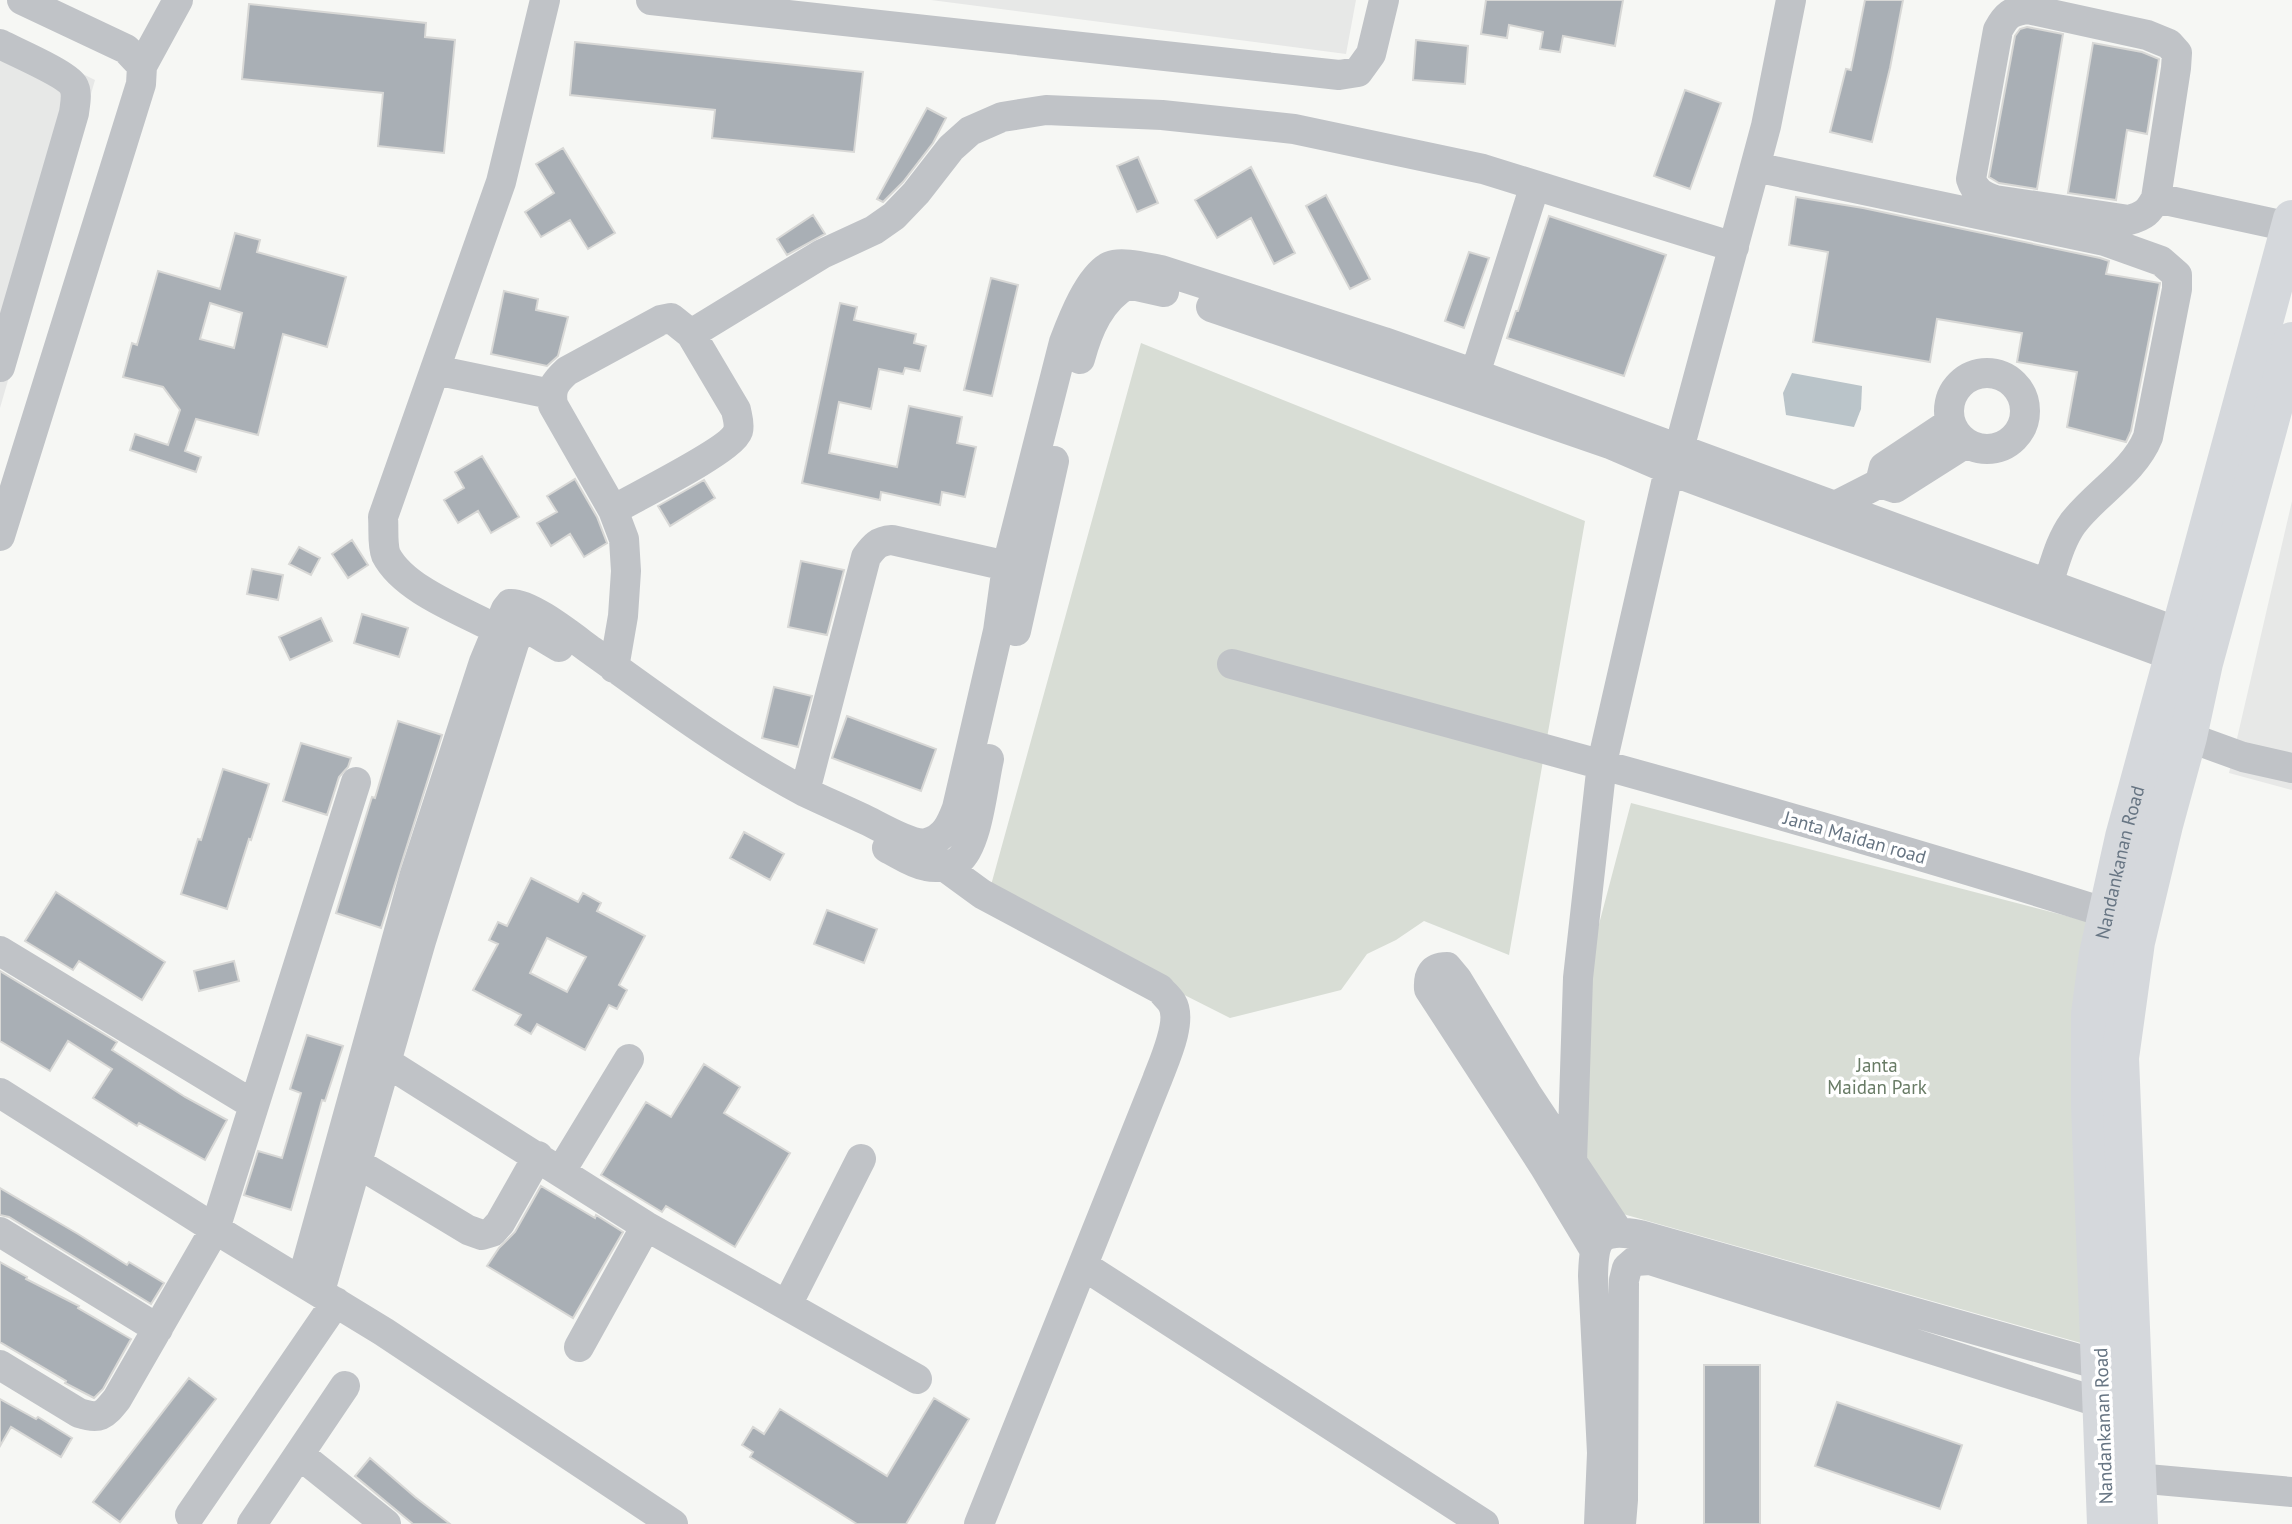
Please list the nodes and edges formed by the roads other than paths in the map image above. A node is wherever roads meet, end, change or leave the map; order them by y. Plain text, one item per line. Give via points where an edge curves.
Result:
1 (22, 0) edge
2 (177, 0) edge
3 (545, 0) edge
4 (651, 0) edge
5 (1384, 0) edge
6 (1791, 0) edge
7 (0, 44) edge
8 (142, 66) junction
9 (1755, 167) junction
10 (1535, 185) junction
11 (2156, 198) junction
12 (2291, 223) edge
13 (1734, 247) junction
14 (691, 334) junction
15 (2292, 341) edge
16 (0, 367) edge
17 (435, 370) junction
18 (1475, 374) junction
19 (551, 394) junction
20 (2281, 428) edge
21 (1958, 433) dead end
22 (1674, 459) junction
23 (1835, 506) junction
24 (613, 510) junction
25 (0, 536) edge
26 (1007, 566) junction
27 (2048, 584) junction
28 (496, 629) junction
29 (2178, 645) junction
30 (1232, 664) dead end
31 (614, 668) junction
32 (2188, 737) junction
33 (1602, 763) junction
34 (2292, 768) edge
35 (356, 782) dead end
36 (805, 791) junction
37 (945, 867) junction
38 (2108, 913) junction
39 (0, 951) edge
40 (629, 1059) dead end
41 (386, 1062) junction
42 (0, 1093) edge
43 (254, 1105) junction
44 (861, 1158) dead end
45 (357, 1163) junction
46 (549, 1164) junction
47 (1572, 1164) junction
48 (646, 1226) junction
49 (215, 1229) junction
50 (1619, 1231) junction
51 (0, 1232) edge
52 (1594, 1249) junction
53 (1084, 1266) junction
54 (319, 1292) junction
55 (787, 1306) junction
56 (158, 1329) junction
57 (579, 1347) dead end
58 (0, 1365) edge
59 (2100, 1365) junction
60 (917, 1379) dead end
61 (345, 1386) dead end
62 (2101, 1403) junction
63 (300, 1455) junction
64 (2136, 1478) junction
65 (2292, 1492) edge
66 (190, 1515) dead end
67 (252, 1524) edge
68 (386, 1524) edge
69 (673, 1524) edge
70 (979, 1524) edge
71 (1484, 1524) edge
72 (1599, 1524) edge
73 (1621, 1524) edge
74 (2106, 1524) edge
75 (2139, 1524) edge

1 - 8 street via 126,49
2 - 8 street
3 - 17 street via 501,182
4 - 5 street via 1339,75 1358,72 1371,54
6 - 9 street
7 - 16 street via 60,75 72,85 76,97
8 - 25 street via 141,84
9 - 13 street
9 - 27 street via 2105,241 2147,254 2177,275 2142,452 2074,523
10 - 13 street
10 - 14 street via 1483,169 1294,129 1162,115 1046,110 1002,117 970,131 894,216 874,230 822,254
10 - 18 street
11 - 11 street via 2144,216 2129,220 1995,200 1974,188 1971,179 1998,30 2006,16 2028,9 2147,35 2169,44 2177,53
11 - 12 street
12 - 29 main road, Nandankanan Road
13 - 22 street
14 - 19 street via 671,317 662,320 567,371 555,382
14 - 24 street via 736,410 738,432 721,449
15 - 20 main road
17 - 19 street
17 - 28 street via 383,517 385,553 400,574 419,589
18 - 22 street
18 - 26 street via 1161,270 1111,266 1077,308 1064,342
19 - 24 street
20 - 32 main road via 2204,663
21 - 23 street via 1895,488 1880,483
22 - 23 street
22 - 29 street
22 - 33 street
22 - 37 street via 1610,444 1184,298 1128,284 1098,312 1082,350 1030,562 975,828 969,847 958,861
23 - 27 street
24 - 31 street via 624,539 626,570
26 - 36 street via 892,540 874,546 866,557
26 - 36 street via 998,631 950,827 924,844
27 - 29 street
28 - 31 street via 506,609 516,604
28 - 54 street via 414,877
29 - 38 main road, Nandankanan Road via 2124,837
30 - 33 street, Janta Maidan road
31 - 36 street via 663,704
32 - 34 street
32 - 64 main road via 2136,942 2120,1058
33 - 38 street, Janta Maidan road
33 - 47 street via 1578,978
35 - 43 street
37 - 41 street via 925,866 799,804 673,731 545,638 524,631 515,640
37 - 53 street via 982,894 1160,989 1173,1004 1173,1034
38 - 59 main road, Nandankanan Road via 2090,1014
39 - 43 street
40 - 46 street
41 - 45 street
41 - 46 street
42 - 49 street
43 - 49 street
44 - 55 street
45 - 46 street via 482,1235 492,1232
45 - 54 street
46 - 48 street
47 - 50 street
47 - 52 street via 1457,979 1447,967 1432,971 1429,989
48 - 55 street
48 - 57 street
49 - 54 street
49 - 56 street
50 - 52 street via 1600,1240
50 - 59 street
51 - 56 street
52 - 72 street via 1602,1452
53 - 70 street
53 - 71 street
54 - 66 street
54 - 69 street
55 - 60 street
56 - 58 street via 117,1399 105,1413 93,1417
59 - 62 main road, Nandankanan Road
61 - 63 street
62 - 73 street via 1650,1260 1635,1261 1624,1280
62 - 74 main road, Nandankanan Road
63 - 67 street
63 - 68 street
64 - 65 street
64 - 75 main road

